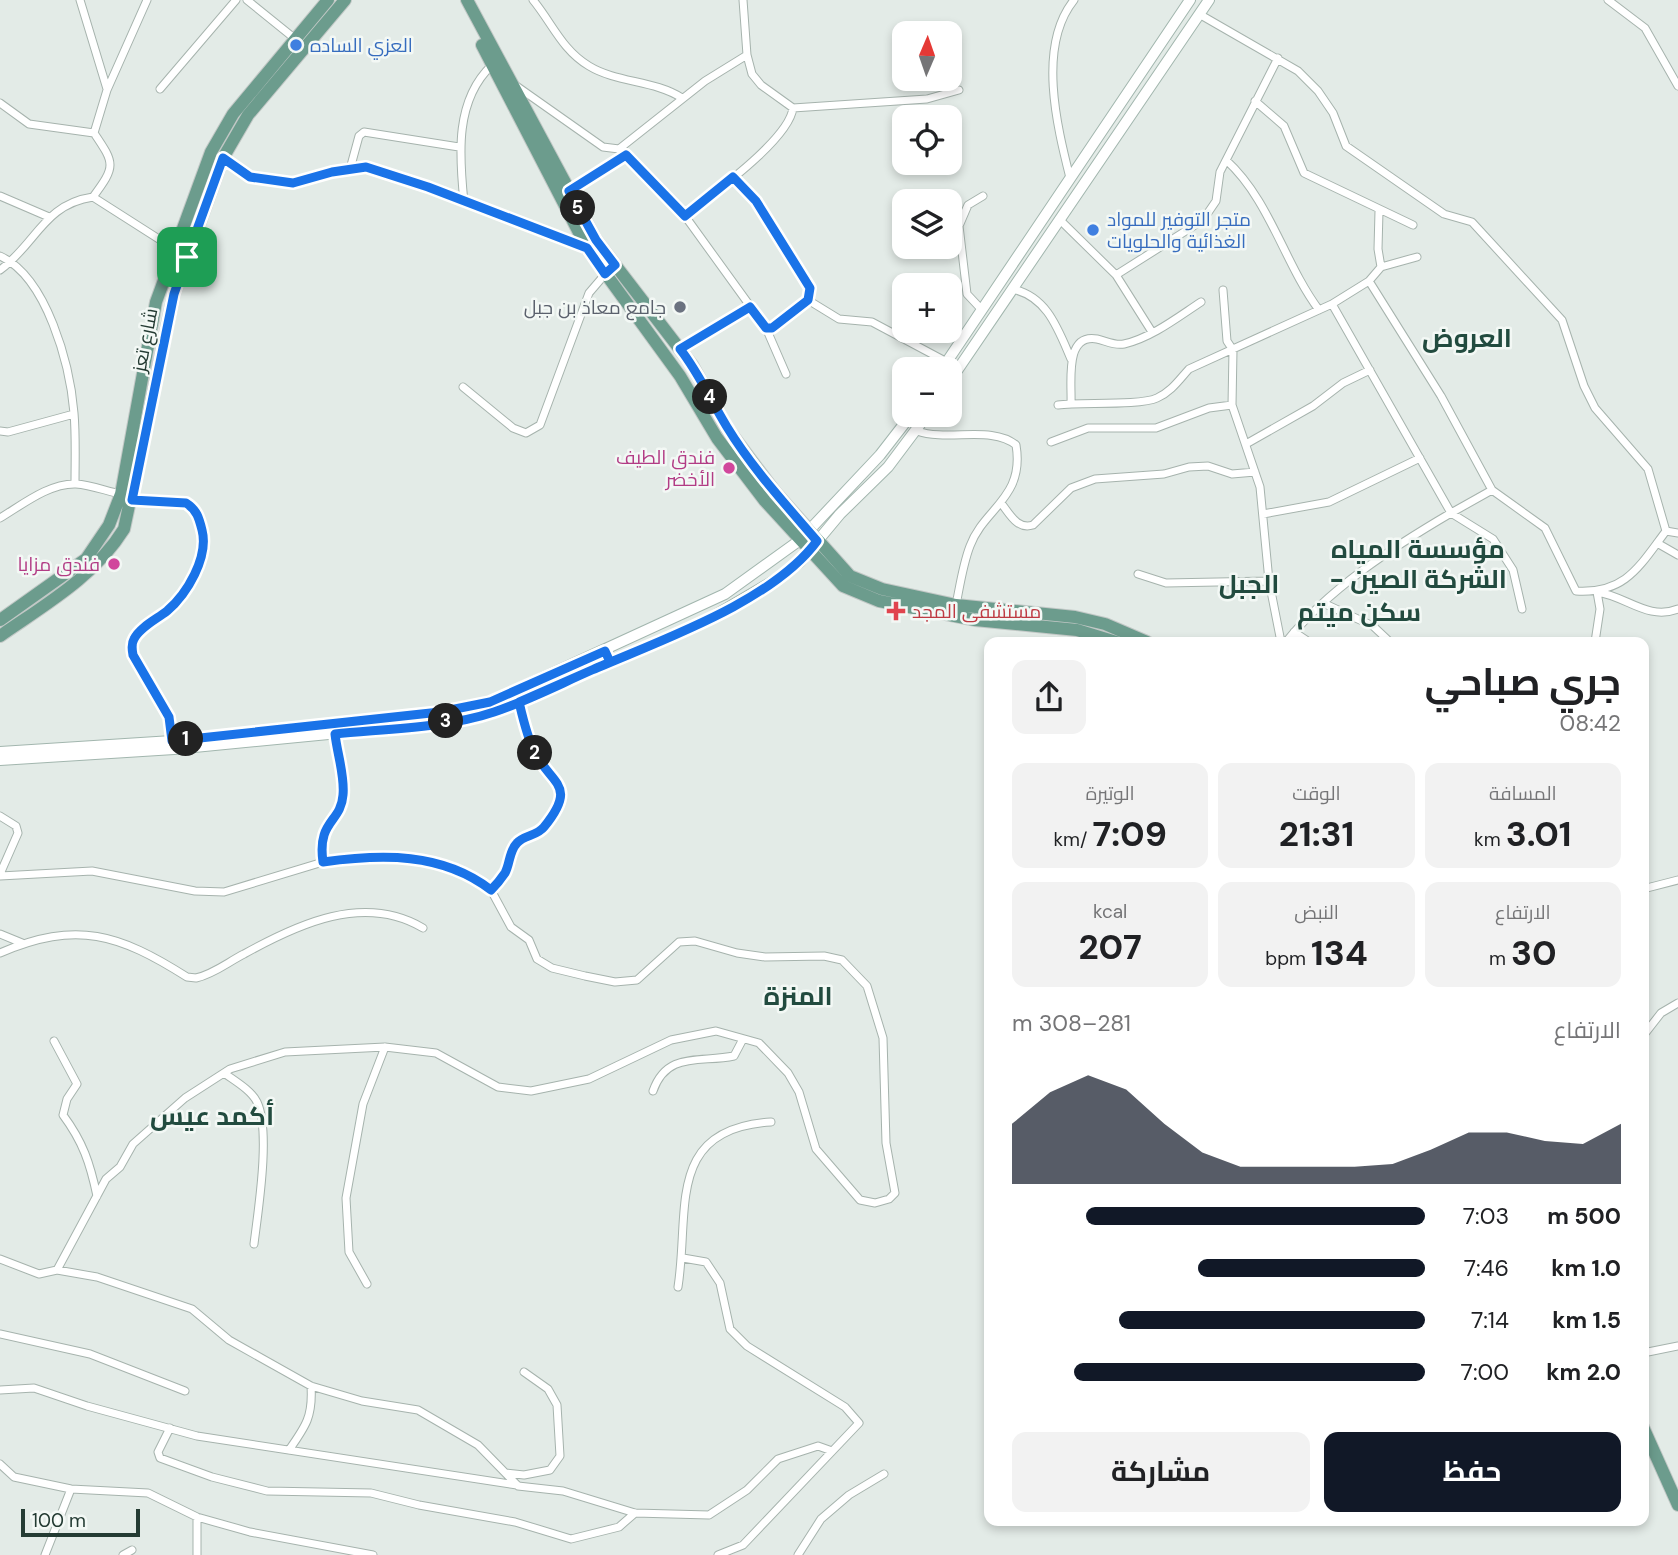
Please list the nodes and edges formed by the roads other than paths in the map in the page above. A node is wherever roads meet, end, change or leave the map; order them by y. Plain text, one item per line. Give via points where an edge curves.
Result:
1 (80, 0) edge
2 (147, 0) edge
3 (236, 0) edge
4 (247, 0) edge
5 (328, 0) edge
6 (345, 0) edge
7 (465, 0) edge
8 (533, 0) edge
9 (743, 0) edge
10 (1074, 0) edge
11 (1190, 0) edge
12 (1209, 0) edge
13 (1608, 0) edge
14 (1199, 14) junction
15 (294, 38) junction
16 (747, 55) junction
17 (1278, 58) junction
18 (492, 65) junction
19 (512, 83) junction
20 (1678, 86) edge
21 (160, 89) dead end
22 (107, 90) junction
23 (955, 91) edge
24 (682, 99) junction
25 (1255, 101) junction
26 (0, 103) edge
27 (793, 108) junction
28 (94, 133) junction
29 (459, 147) junction
30 (619, 149) junction
31 (626, 155) junction
32 (223, 158) junction
33 (1226, 160) junction
34 (1078, 167) junction
35 (350, 169) junction
36 (1090, 174) junction
37 (733, 177) junction
38 (1070, 178) junction
39 (569, 191) junction
40 (0, 195) edge
41 (983, 196) dead end
42 (93, 197) junction
43 (464, 202) junction
44 (1379, 211) junction
45 (685, 216) junction
46 (49, 217) junction
47 (1059, 219) junction
48 (1413, 226) dead end
49 (587, 248) junction
50 (175, 249) junction
51 (0, 256) edge
52 (187, 257) junction
53 (1417, 257) dead end
54 (12, 261) junction
55 (1381, 267) junction
56 (0, 270) edge
57 (610, 270) junction
58 (1116, 275) junction
59 (1369, 281) junction
60 (1012, 289) junction
61 (1223, 290) dead end
62 (808, 300) junction
63 (1201, 302) dead end
64 (1332, 304) junction
65 (750, 307) junction
66 (982, 310) junction
67 (1319, 310) junction
68 (766, 328) junction
69 (1152, 332) junction
70 (680, 349) junction
71 (1233, 350) junction
72 (930, 357) edge
73 (951, 357) edge
74 (962, 363) edge
75 (1073, 365) junction
76 (1370, 370) junction
77 (786, 374) dead end
78 (463, 387) dead end
79 (1071, 403) junction
80 (1058, 405) dead end
81 (1232, 405) junction
82 (74, 414) junction
83 (902, 427) edge
84 (919, 427) edge
85 (0, 430) edge
86 (916, 431) junction
87 (894, 438) junction
88 (1051, 442) dead end
89 (1246, 444) junction
90 (905, 447) junction
91 (1420, 458) junction
92 (1255, 472) junction
93 (75, 484) junction
94 (1492, 490) junction
95 (127, 497) junction
96 (1001, 503) junction
97 (1451, 513) junction
98 (1263, 514) junction
99 (0, 518) edge
100 (1666, 531) junction
101 (1678, 533) edge
102 (809, 541) junction
103 (1657, 543) junction
104 (1678, 555) edge
105 (1138, 574) dead end
106 (1269, 581) junction
107 (1597, 592) junction
108 (1323, 604) junction
109 (956, 605) junction
110 (1678, 608) edge
111 (1522, 610) dead end
112 (0, 620) edge
113 (1294, 632) junction
114 (0, 636) edge
115 (1101, 637) edge
116 (1135, 637) edge
117 (1283, 637) edge
118 (1289, 637) edge
119 (1302, 637) edge
120 (1385, 637) edge
121 (1596, 637) edge
122 (607, 657) junction
123 (519, 702) junction
124 (335, 734) junction
125 (172, 741) junction
126 (0, 752) edge
127 (0, 760) edge
128 (0, 816) edge
129 (323, 862) junction
130 (0, 875) edge
131 (1678, 880) edge
132 (1649, 887) edge
133 (491, 890) junction
134 (424, 928) dead end
135 (0, 934) edge
136 (22, 943) junction
137 (0, 953) edge
138 (1678, 1003) edge
139 (1649, 1028) edge
140 (743, 1039) junction
141 (54, 1041) dead end
142 (385, 1047) junction
143 (225, 1073) junction
144 (653, 1091) dead end
145 (771, 1122) dead end
146 (97, 1196) junction
147 (254, 1244) dead end
148 (683, 1258) junction
149 (0, 1259) edge
150 (57, 1270) junction
151 (367, 1284) dead end
152 (678, 1287) dead end
153 (0, 1334) edge
154 (1678, 1346) edge
155 (1649, 1352) edge
156 (524, 1373) dead end
157 (311, 1385) junction
158 (0, 1390) edge
159 (186, 1391) dead end
160 (170, 1428) junction
161 (1649, 1440) edge
162 (289, 1450) junction
163 (832, 1451) junction
164 (0, 1464) edge
165 (506, 1473) junction
166 (884, 1474) dead end
167 (518, 1486) junction
168 (71, 1489) junction
169 (1678, 1505) edge
170 (635, 1513) junction
171 (197, 1517) junction
172 (132, 1550) dead end
173 (45, 1555) edge
174 (123, 1555) edge
175 (197, 1555) edge
176 (373, 1555) edge
177 (718, 1555) edge
178 (798, 1555) edge

1 - 22 street
2 - 22 street
3 - 21 street
4 - 15 street
5 - 15 main road, شارع تعز
6 - 32 main road, شارع تعز via 248,115
7 - 18 main road via 466,15
7 - 19 main road
8 - 24 street via 559,40 592,68 670,90
9 - 16 street
10 - 38 street via 1058,40 1053,76 1056,122
11 - 34 main road
12 - 14 main road
13 - 20 street via 1645,28
14 - 17 street
14 - 36 main road
15 - 50 main road, شارع تعز via 220,134
16 - 24 street
16 - 27 street via 752,74 761,85
17 - 25 street
17 - 100 street via 1318,91 1346,146 1444,214 1472,222 1562,320 1595,408 1648,469
18 - 29 street via 471,88
18 - 49 main road
19 - 30 street via 603,147
19 - 39 main road
22 - 28 street
23 - 27 street via 927,99
24 - 30 street
25 - 33 street
25 - 44 street via 1283,126 1304,173
26 - 28 street via 29,124
27 - 37 street via 771,145
28 - 42 street via 112,165
29 - 35 street via 363,132
29 - 43 street
30 - 31 street
31 - 39 street
31 - 45 street
32 - 35 street via 250,177 293,183
32 - 52 main road, شارع تعز
33 - 58 street via 1216,201 1203,220
33 - 67 street via 1249,186 1299,282
34 - 36 main road
34 - 38 main road
35 - 43 street via 366,167
36 - 47 main road
37 - 45 street
37 - 62 street via 756,201 791,256 810,288
38 - 66 main road
39 - 57 main road
40 - 46 street
41 - 66 street via 968,205 959,226 967,294
42 - 46 street via 70,202
42 - 50 street
43 - 49 street
44 - 48 street
44 - 55 street
45 - 65 street
46 - 54 street
47 - 58 street
47 - 60 main road
49 - 57 main road
50 - 52 street
50 - 95 main road, شارع تعز via 156,302
51 - 54 street
52 - 95 main road, شارع تعز via 174,294
53 - 55 street
54 - 56 street
54 - 82 street via 49,309
55 - 59 street
57 - 70 main road
57 - 78 street via 589,293 540,425 526,433 513,428
57 - 102 main road via 716,438
58 - 69 street
59 - 64 street
59 - 94 street via 1441,396
60 - 74 main road
60 - 75 street via 1040,300
61 - 71 street via 1227,341
62 - 68 street
62 - 72 street via 839,319 872,322
63 - 69 street
64 - 67 street
64 - 76 street
65 - 68 street
65 - 70 street
66 - 73 main road
67 - 71 street
68 - 77 street
69 - 75 street via 1122,345 1086,338 1073,351
70 - 102 main road via 727,428
71 - 79 street via 1189,369 1157,398
71 - 81 street
75 - 79 street
76 - 89 street
76 - 91 street
79 - 80 street
81 - 88 street via 1209,408 1156,428 1088,428
81 - 89 street
82 - 85 street via 8,432
82 - 93 street
83 - 87 main road
84 - 86 main road
86 - 90 main road
86 - 96 street via 930,436 1006,437 1016,445 1020,465
87 - 90 main road
87 - 102 main road
89 - 92 street
90 - 102 main road
91 - 97 street
91 - 98 street via 1329,502
92 - 96 street via 1232,474 1208,466 1095,479 1071,488 1027,527 1016,523
92 - 98 street
93 - 95 street
93 - 99 street via 42,493
94 - 97 street
94 - 107 street via 1545,528 1576,591
95 - 112 main road, شارع تعز via 86,559
95 - 114 main road, شارع تعز via 124,529 109,553 65,591
95 - 125 street via 186,503 199,516 204,535 187,589 133,639 133,655 169,717
96 - 109 street via 971,544
97 - 108 street
97 - 111 street via 1493,539 1513,570
98 - 106 street
100 - 101 street
100 - 103 street
102 - 109 main road via 865,583
102 - 115 main road via 843,586 879,601 975,620 1077,629
102 - 122 main road via 725,594
102 - 122 main road via 775,580 702,623
103 - 104 street
103 - 107 street via 1626,581
105 - 106 street via 1166,583
106 - 117 street
107 - 110 street via 1663,614
107 - 121 street
108 - 113 street
108 - 120 street via 1373,626
109 - 116 main road via 1075,617
113 - 118 street
113 - 119 street
122 - 123 main road
122 - 125 main road via 478,705
123 - 124 main road via 460,719
123 - 133 street via 536,756 559,783 560,797 540,832 518,841 504,874
124 - 127 main road
124 - 129 street via 343,795 320,842
125 - 126 main road
128 - 130 street via 16,826 18,834
129 - 130 street via 224,892 195,891 92,871
129 - 133 street via 378,856 433,862
131 - 132 street
133 - 140 street via 537,959 552,968 615,982 637,980 679,942 695,941 765,957 842,960 867,986 883,1038 886,1143 895,1193 889,1199 875,1203 860,1199 816,1149 799,1092 788,1073 759,1043
134 - 136 street via 369,912 332,915 291,928 196,978 129,943 105,937 77,934
135 - 136 street
136 - 137 street
138 - 139 street via 1661,1013
140 - 142 street via 716,1031 671,1040 589,1079 531,1091 498,1087 436,1053
140 - 144 street via 734,1056 673,1065 659,1075
141 - 146 street via 77,1084 63,1115 89,1158
142 - 143 street via 285,1052
142 - 151 street via 363,1104 346,1198 349,1252
143 - 146 street via 186,1098 133,1144
143 - 147 street via 257,1102 262,1126 262,1178
145 - 148 street via 749,1123 719,1135 696,1157 683,1196
146 - 150 street
148 - 152 street
148 - 163 street via 706,1262 720,1283 730,1329 747,1346 845,1407 859,1423
149 - 150 street via 39,1274
150 - 157 street via 97,1277 192,1309 229,1340
153 - 159 street via 90,1354
154 - 155 street
156 - 165 street via 548,1389 557,1405 560,1456 550,1471
157 - 162 street via 312,1409
157 - 165 street via 362,1402 418,1410 478,1445
158 - 160 street via 34,1388
160 - 162 street
160 - 170 street via 158,1451 160,1458 212,1478 267,1491 371,1493 515,1521 571,1539 619,1527
161 - 169 main road
162 - 167 street
163 - 170 street via 818,1446 778,1459 747,1490 709,1516
163 - 177 street via 743,1545
164 - 168 street via 14,1477
165 - 167 street
166 - 178 street via 849,1494 821,1519
167 - 170 street via 563,1491
168 - 171 street via 148,1493
168 - 173 street
171 - 175 street
171 - 176 street
172 - 174 street

